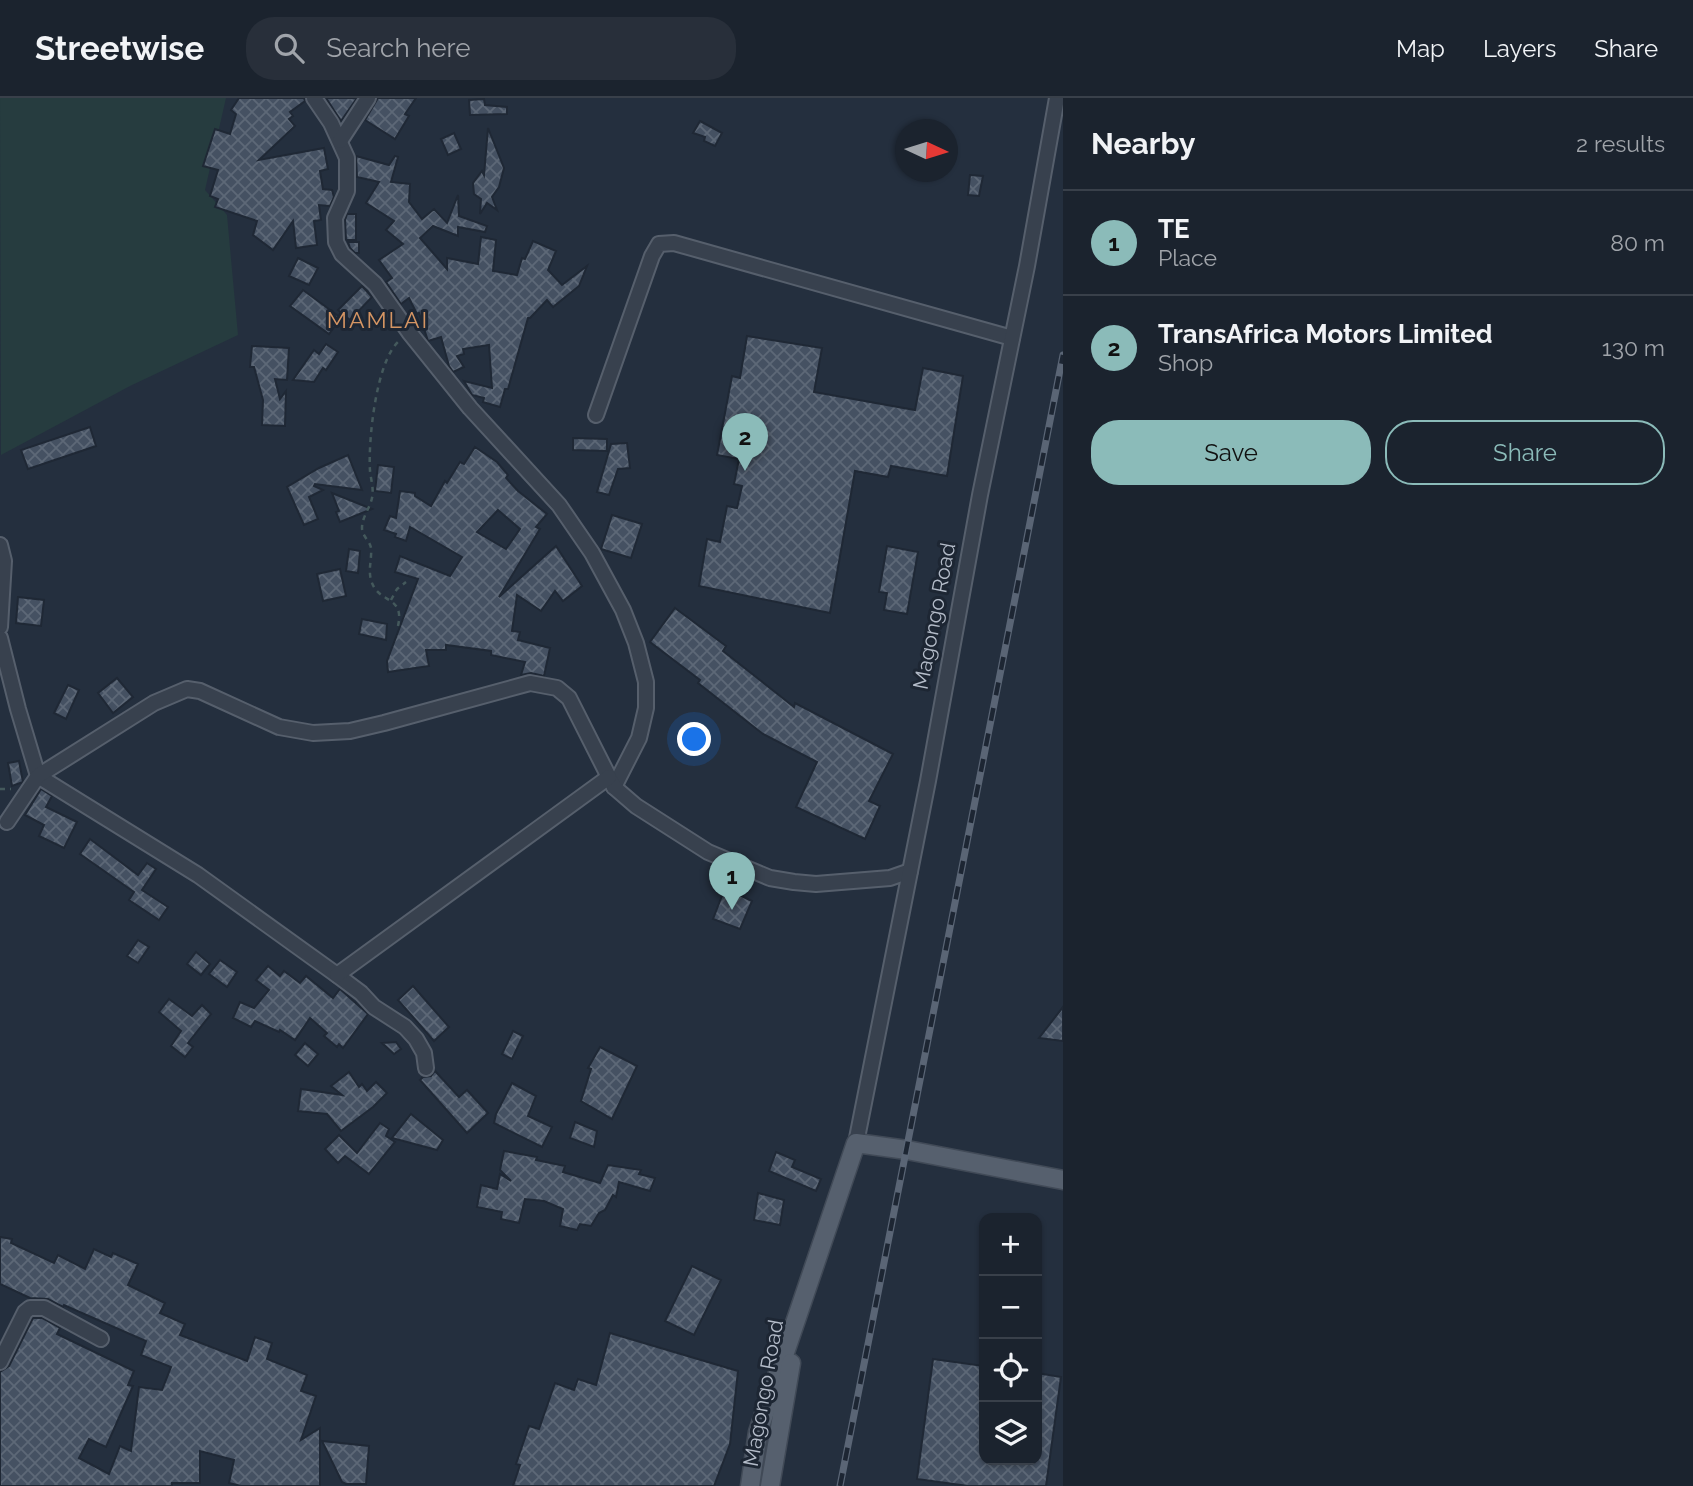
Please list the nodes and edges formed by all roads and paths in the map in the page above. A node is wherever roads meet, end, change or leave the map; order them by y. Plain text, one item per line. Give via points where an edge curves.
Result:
1 (314, 98) edge
2 (368, 98) edge
3 (1057, 98) edge
4 (340, 141) junction
5 (409, 331) junction
6 (1012, 338) junction
7 (596, 415) dead end
8 (0, 545) edge
9 (406, 582) dead end
10 (391, 600) junction
11 (398, 626) dead end
12 (0, 627) edge
13 (0, 638) edge
14 (38, 776) junction
15 (612, 782) junction
16 (7, 822) dead end
17 (910, 871) junction
18 (337, 975) junction
19 (426, 1068) dead end
20 (856, 1143) junction
21 (1063, 1180) edge
22 (801, 1308) junction
23 (101, 1339) dead end
24 (0, 1362) edge
25 (750, 1486) edge
26 (770, 1486) edge

1 - 4 street
2 - 4 street
3 - 6 street, Magongo Road
4 - 5 street via 348,178 335,218 336,242 342,254 375,284
5 - 10 path via 394,344 372,414 373,490 362,525 371,547 372,581 382,597
5 - 15 street via 478,417 559,505 623,610 646,682 646,708 639,738
6 - 7 street via 674,243 659,244
6 - 17 street, Magongo Road
8 - 12 street via 4,561
9 - 10 path
10 - 11 path via 400,611
13 - 14 street
14 - 15 street via 154,703 187,689 279,727 313,733 384,723 530,683 557,688 569,698
14 - 16 street
14 - 18 street via 198,875
15 - 17 street via 636,806 708,852 770,878 816,884 890,878
15 - 18 street
17 - 20 street, Magongo Road
18 - 19 street via 405,1027 424,1053
20 - 21 main road
20 - 22 main road, Magongo Road
22 - 25 main road, Magongo Road via 758,1432
22 - 26 main road, Magongo Road
23 - 24 street via 44,1308 30,1308

